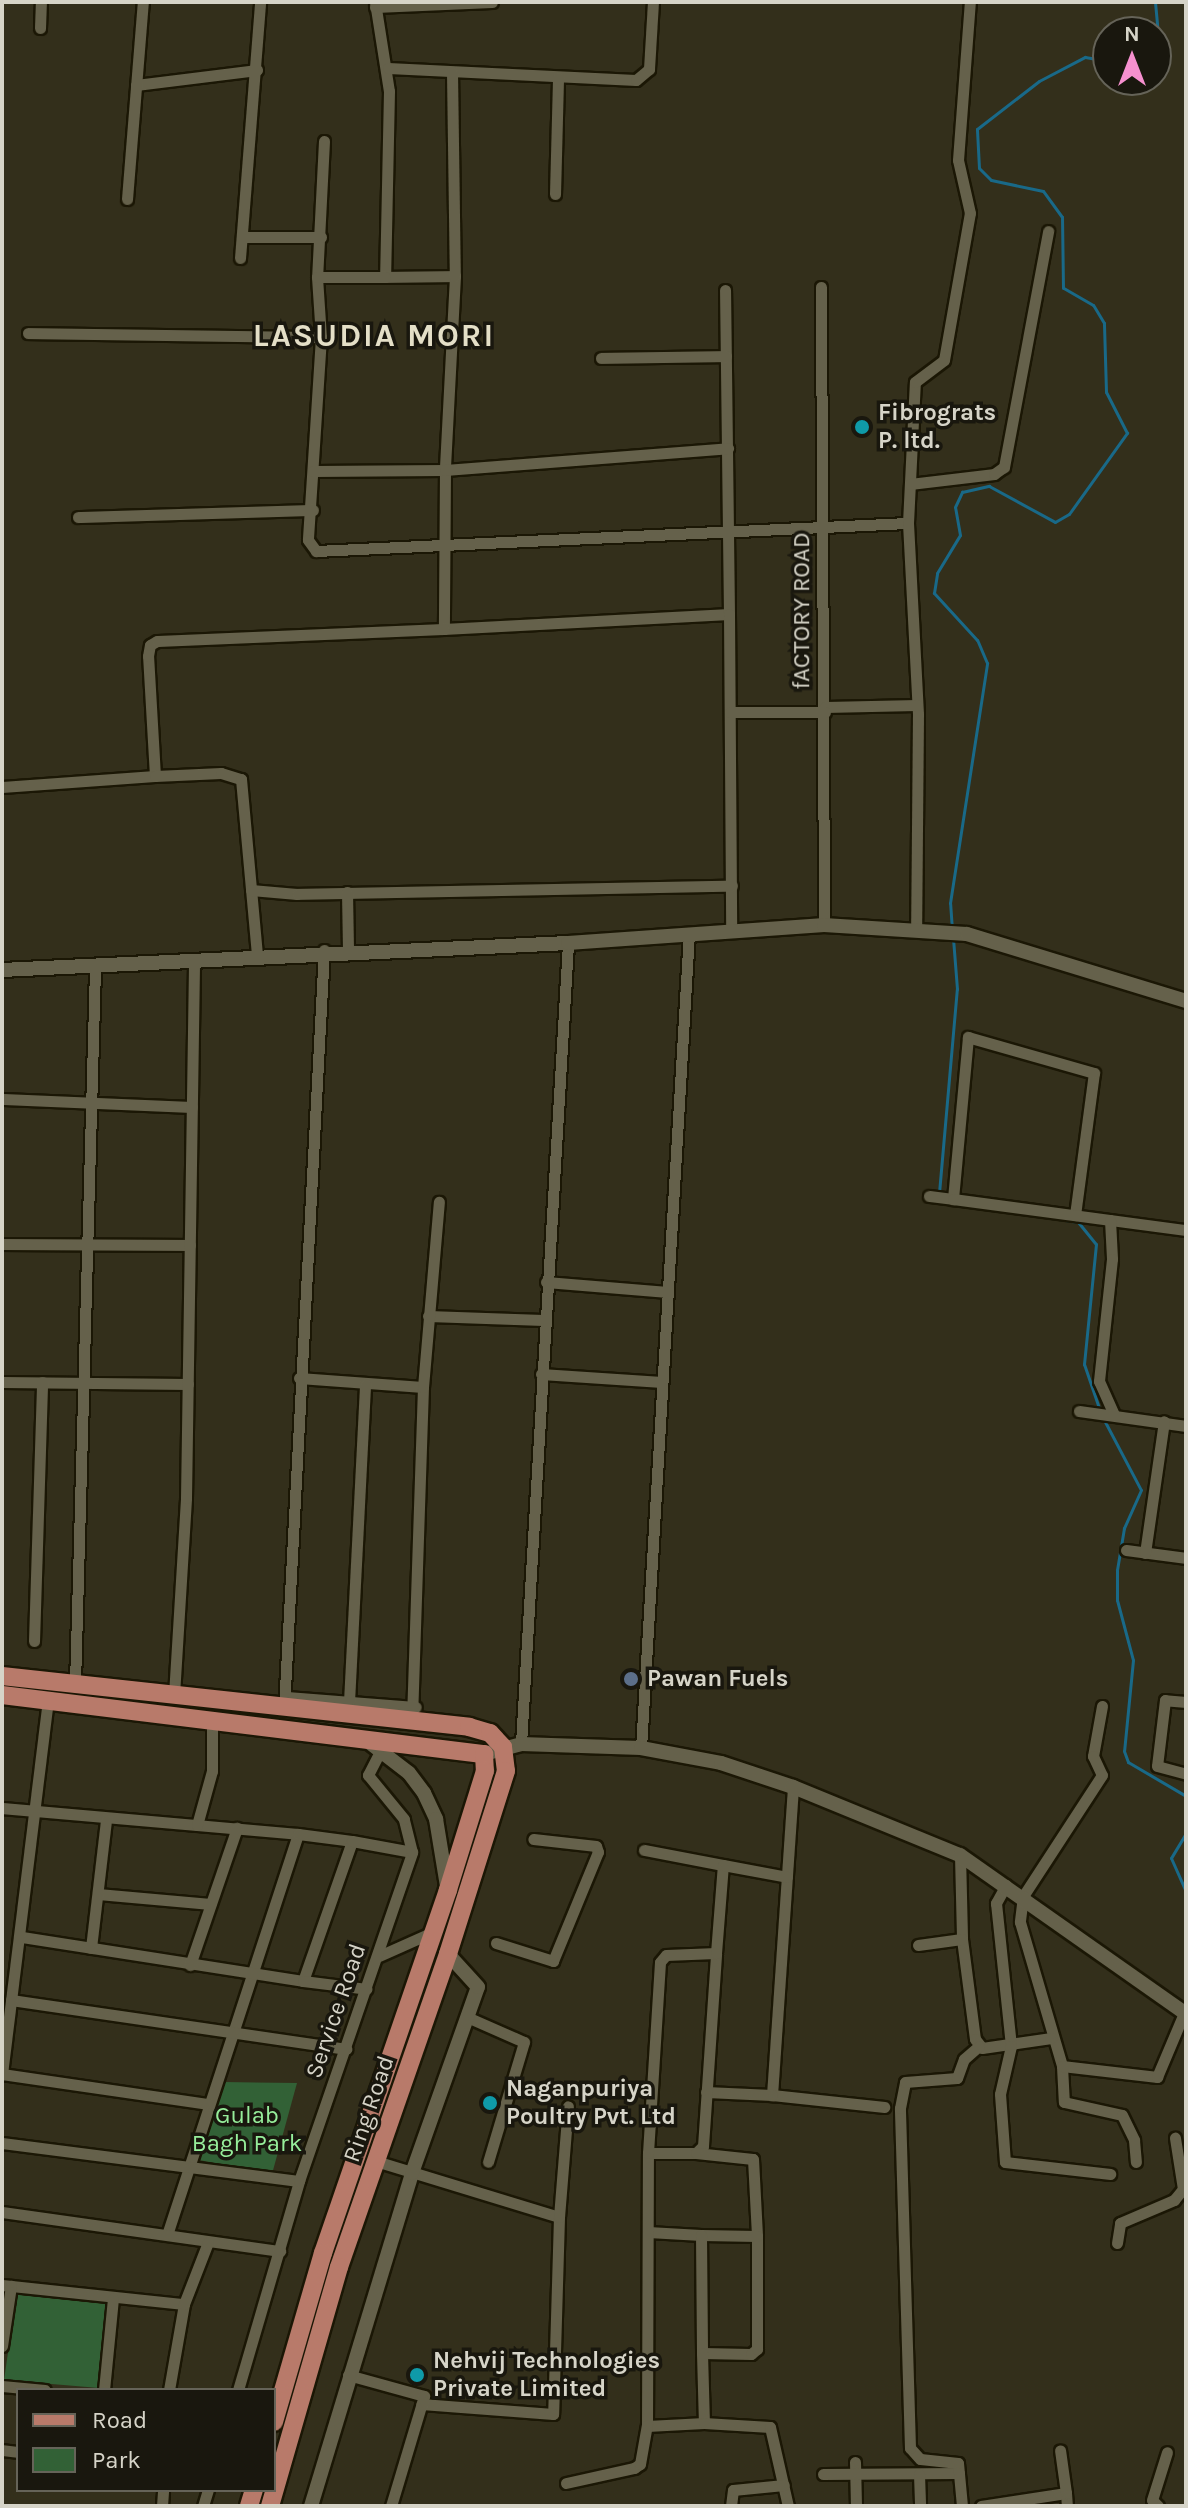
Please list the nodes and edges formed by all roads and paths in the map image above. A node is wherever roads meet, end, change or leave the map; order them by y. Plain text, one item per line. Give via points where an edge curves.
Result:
1 (41, 2) edge
2 (143, 2) edge
3 (260, 2) edge
4 (492, 2) edge
5 (653, 2) edge
6 (970, 2) edge
7 (375, 5) edge
8 (40, 28) dead end
9 (388, 68) junction
10 (257, 70) junction
11 (452, 72) junction
12 (558, 77) junction
13 (136, 85) junction
14 (324, 141) dead end
15 (555, 194) dead end
16 (127, 199) dead end
17 (1048, 231) dead end
18 (244, 237) junction
19 (321, 237) junction
20 (240, 258) dead end
21 (455, 276) junction
22 (317, 277) junction
23 (385, 277) junction
24 (725, 290) dead end
25 (821, 291) dead end
26 (28, 333) dead end
27 (321, 337) junction
28 (726, 356) junction
29 (601, 358) dead end
30 (728, 448) junction
31 (445, 470) junction
32 (313, 471) junction
33 (910, 484) junction
34 (313, 510) junction
35 (78, 517) dead end
36 (823, 523) junction
37 (908, 523) junction
38 (727, 529) junction
39 (446, 544) junction
40 (729, 614) junction
41 (444, 629) junction
42 (917, 705) junction
43 (825, 710) junction
44 (730, 712) junction
45 (155, 776) junction
46 (2, 787) edge
47 (732, 886) junction
48 (251, 890) junction
49 (347, 892) junction
50 (824, 925) junction
51 (731, 928) junction
52 (916, 930) junction
53 (689, 933) junction
54 (568, 943) junction
55 (324, 950) junction
56 (348, 950) junction
57 (257, 955) junction
58 (194, 962) junction
59 (95, 966) junction
60 (2, 970) edge
61 (1186, 1001) edge
62 (2, 1099) edge
63 (92, 1103) junction
64 (192, 1107) junction
65 (439, 1202) dead end
66 (1075, 1215) junction
67 (1110, 1220) junction
68 (1186, 1230) edge
69 (2, 1244) edge
70 (190, 1245) junction
71 (88, 1246) junction
72 (546, 1282) junction
73 (668, 1292) junction
74 (428, 1316) junction
75 (543, 1320) junction
76 (541, 1374) junction
77 (299, 1378) junction
78 (2, 1382) edge
79 (42, 1382) junction
80 (88, 1382) junction
81 (662, 1382) junction
82 (188, 1384) junction
83 (365, 1384) junction
84 (423, 1387) junction
85 (1079, 1411) dead end
86 (1105, 1414) junction
87 (1164, 1421) junction
88 (1186, 1426) edge
89 (1126, 1550) dead end
90 (1145, 1553) junction
91 (1186, 1558) edge
92 (34, 1641) dead end
93 (2, 1676) edge
94 (75, 1684) junction
95 (2, 1695) edge
96 (174, 1695) junction
97 (48, 1701) junction
98 (349, 1702) junction
99 (1186, 1702) edge
100 (285, 1703) junction
101 (1102, 1706) dead end
102 (414, 1714) junction
103 (212, 1721) junction
104 (364, 1739) junction
105 (512, 1746) junction
106 (641, 1748) junction
107 (381, 1749) junction
108 (484, 1754) junction
109 (1186, 1774) edge
110 (793, 1787) junction
111 (2, 1808) edge
112 (37, 1812) junction
113 (106, 1820) junction
114 (197, 1825) junction
115 (237, 1828) junction
116 (298, 1834) junction
117 (533, 1839) dead end
118 (352, 1841) junction
119 (644, 1850) dead end
120 (412, 1852) junction
121 (960, 1855) junction
122 (723, 1865) junction
123 (787, 1877) junction
124 (1006, 1885) junction
125 (448, 1890) junction
126 (98, 1894) junction
127 (1023, 1896) junction
128 (211, 1904) junction
129 (434, 1931) junction
130 (22, 1937) junction
131 (962, 1939) junction
132 (496, 1943) dead end
133 (918, 1945) dead end
134 (91, 1948) junction
135 (716, 1953) junction
136 (448, 1954) junction
137 (379, 1956) junction
138 (190, 1965) junction
139 (250, 1975) junction
140 (303, 1981) junction
141 (367, 1989) junction
142 (11, 2000) junction
143 (1185, 2014) edge
144 (467, 2017) junction
145 (231, 2032) junction
146 (1051, 2038) junction
147 (979, 2046) junction
148 (1011, 2046) junction
149 (346, 2049) junction
150 (1062, 2066) junction
151 (2, 2074) edge
152 (706, 2092) junction
153 (772, 2095) junction
154 (207, 2104) junction
155 (568, 2106) dead end
156 (884, 2107) dead end
157 (1175, 2138) dead end
158 (2, 2143) edge
159 (648, 2153) junction
160 (696, 2153) junction
161 (376, 2161) junction
162 (488, 2162) dead end
163 (1136, 2162) dead end
164 (186, 2168) junction
165 (412, 2173) junction
166 (1110, 2174) dead end
167 (299, 2181) junction
168 (1185, 2181) edge
169 (2, 2212) edge
170 (559, 2217) junction
171 (648, 2232) junction
172 (167, 2234) junction
173 (701, 2235) junction
174 (757, 2236) junction
175 (208, 2242) junction
176 (1117, 2243) dead end
177 (280, 2251) junction
178 (7, 2285) edge
179 (113, 2298) junction
180 (184, 2304) junction
181 (2, 2346) edge
182 (702, 2353) junction
183 (348, 2375) junction
184 (2, 2386) edge
185 (24, 2388) edge
186 (104, 2388) edge
187 (169, 2388) edge
188 (239, 2388) edge
189 (421, 2404) junction
190 (276, 2415) edge
191 (704, 2423) junction
192 (647, 2426) junction
193 (1060, 2450) dead end
194 (1167, 2452) dead end
195 (855, 2468) junction
196 (959, 2473) junction
197 (823, 2474) dead end
198 (919, 2474) junction
199 (566, 2483) dead end
200 (276, 2485) edge
201 (784, 2485) junction
202 (1066, 2493) junction
203 (311, 2506) edge
204 (391, 2506) edge
205 (731, 2506) edge
206 (788, 2506) edge
207 (856, 2506) edge
208 (920, 2506) edge
209 (962, 2506) edge
210 (981, 2506) edge
211 (1067, 2506) edge
212 (1158, 2506) edge

1 - 8 street
2 - 13 street
3 - 10 street
4 - 7 street
5 - 12 street via 645,76
6 - 33 street via 958,160 970,213 944,360 915,382
7 - 9 street
9 - 11 street
9 - 23 street
10 - 13 street
10 - 18 street
11 - 12 street
11 - 21 street
12 - 15 street
13 - 16 street
14 - 19 street
17 - 33 street via 1004,467 994,474
18 - 19 street
18 - 20 street
19 - 22 street
21 - 23 street
21 - 31 street
22 - 23 street
22 - 27 street
24 - 28 street
25 - 36 street, fACTORY ROAD
26 - 27 street
27 - 32 street
28 - 29 street
28 - 30 street
30 - 31 street
30 - 38 street
31 - 32 street
31 - 39 street
32 - 34 street
33 - 37 street
34 - 35 street
34 - 39 street via 308,540 316,551
36 - 37 street
36 - 38 street
36 - 43 street, fACTORY ROAD
37 - 42 street
38 - 39 street
38 - 40 street
39 - 41 street
40 - 41 street
40 - 44 street
41 - 45 street via 157,641 148,656
42 - 43 street
42 - 52 street
43 - 44 street
43 - 50 street, fACTORY ROAD
44 - 47 street
45 - 46 street
45 - 48 street via 221,773 241,779
47 - 49 street
47 - 51 street
48 - 49 street
48 - 57 street
49 - 56 street
50 - 51 street
50 - 52 street
51 - 53 street
52 - 61 street via 967,934
53 - 54 street
53 - 73 street
54 - 56 street
54 - 72 street
55 - 56 street
55 - 57 street
55 - 77 street via 314,1190
57 - 58 street
58 - 59 street
58 - 64 street
59 - 60 street
59 - 63 street
62 - 63 street
63 - 64 street
63 - 71 street
64 - 70 street
65 - 74 street
66 - 66 street via 940,1197 968,1037 1094,1073
66 - 67 street
67 - 68 street
67 - 86 street via 1112,1259 1099,1381
69 - 71 street
70 - 71 street
70 - 82 street
71 - 80 street
72 - 73 street
72 - 75 street
73 - 81 street
74 - 75 street
74 - 84 street
75 - 76 street
76 - 81 street
76 - 105 street
77 - 83 street
77 - 100 street
78 - 79 street
79 - 80 street
79 - 92 street
80 - 82 street
80 - 94 street
81 - 106 street
82 - 96 street
83 - 84 street
83 - 98 street
84 - 102 street
85 - 86 street
86 - 87 street
87 - 88 street
87 - 90 street
89 - 90 street
90 - 91 street
93 - 94 main road
94 - 96 main road
95 - 97 main road
96 - 100 main road
97 - 103 main road
97 - 112 street
98 - 100 street
98 - 102 street
99 - 109 street via 1165,1700 1157,1766
100 - 102 main road
101 - 127 street via 1093,1756 1102,1775
102 - 105 main road via 490,1733
103 - 104 main road
103 - 114 street via 212,1771
104 - 107 street
104 - 108 main road
105 - 106 street
105 - 108 street
105 - 136 main road, Ring Road
106 - 110 street via 721,1763
107 - 120 street via 368,1775 404,1819
107 - 125 street via 424,1793 436,1819
108 - 125 main road, Ring Road via 485,1771
110 - 121 street
110 - 123 street
111 - 112 street
112 - 113 street
112 - 130 street
113 - 114 street
113 - 126 street
114 - 115 street
115 - 116 street
115 - 128 street
116 - 118 street
116 - 139 street
117 - 132 street via 596,1846 598,1852 553,1961
118 - 120 street
118 - 140 street
119 - 122 street
120 - 137 street, Service Road
121 - 124 street
121 - 131 street
122 - 123 street
122 - 135 street
123 - 153 street
124 - 127 street
124 - 148 street via 996,1903
125 - 129 main road, Ring Road
126 - 128 street
126 - 134 street
127 - 143 street via 1102,1959
127 - 146 street via 1023,1941
128 - 138 street
129 - 137 street
129 - 190 main road, Ring Road via 323,2253
130 - 134 street
130 - 142 street
131 - 133 street
131 - 147 street
134 - 138 street
135 - 152 street
135 - 159 street via 666,1955 660,1962
136 - 144 street via 478,1987
136 - 161 main road, Ring Road
137 - 141 street, Service Road
138 - 139 street
139 - 140 street
139 - 145 street
140 - 141 street
141 - 149 street, Service Road
142 - 145 street
142 - 151 street
143 - 150 street via 1157,2077
144 - 162 street via 524,2042
144 - 165 street
145 - 149 street
145 - 154 street
146 - 148 street
146 - 150 street
147 - 148 street
147 - 196 street via 964,2059 957,2078 905,2082 900,2108 910,2448 920,2459 958,2463
148 - 166 street via 1000,2094 1005,2162
149 - 167 street, Service Road
150 - 163 street via 1065,2104 1122,2115 1134,2140
151 - 154 street
152 - 153 street
152 - 160 street via 703,2146
153 - 156 street
154 - 164 street
155 - 170 street
157 - 168 street
158 - 164 street
159 - 160 street
159 - 171 street
160 - 174 street via 753,2159
161 - 165 street
161 - 200 main road, Ring Road via 339,2267
164 - 167 street
164 - 172 street
165 - 170 street
165 - 183 street
167 - 177 street, Service Road
168 - 176 street via 1174,2200 1120,2223
169 - 172 street
170 - 189 street via 553,2414
171 - 173 street
171 - 192 street
172 - 175 street
173 - 174 street
173 - 182 street
174 - 182 street via 757,2349 751,2354
175 - 177 street
175 - 180 street
177 - 188 street, Service Road
178 - 179 street
178 - 181 street
179 - 180 street
179 - 186 street
180 - 187 street
182 - 191 street
183 - 189 street via 424,2396
183 - 203 street
184 - 185 street
189 - 204 street
191 - 192 street
191 - 201 street via 770,2427
192 - 199 street via 640,2464
193 - 202 street
194 - 212 street via 1152,2500
195 - 197 street
195 - 198 street
195 - 207 street
196 - 198 street
196 - 209 street
198 - 208 street
201 - 205 street via 733,2490
201 - 206 street
202 - 210 street
202 - 211 street

